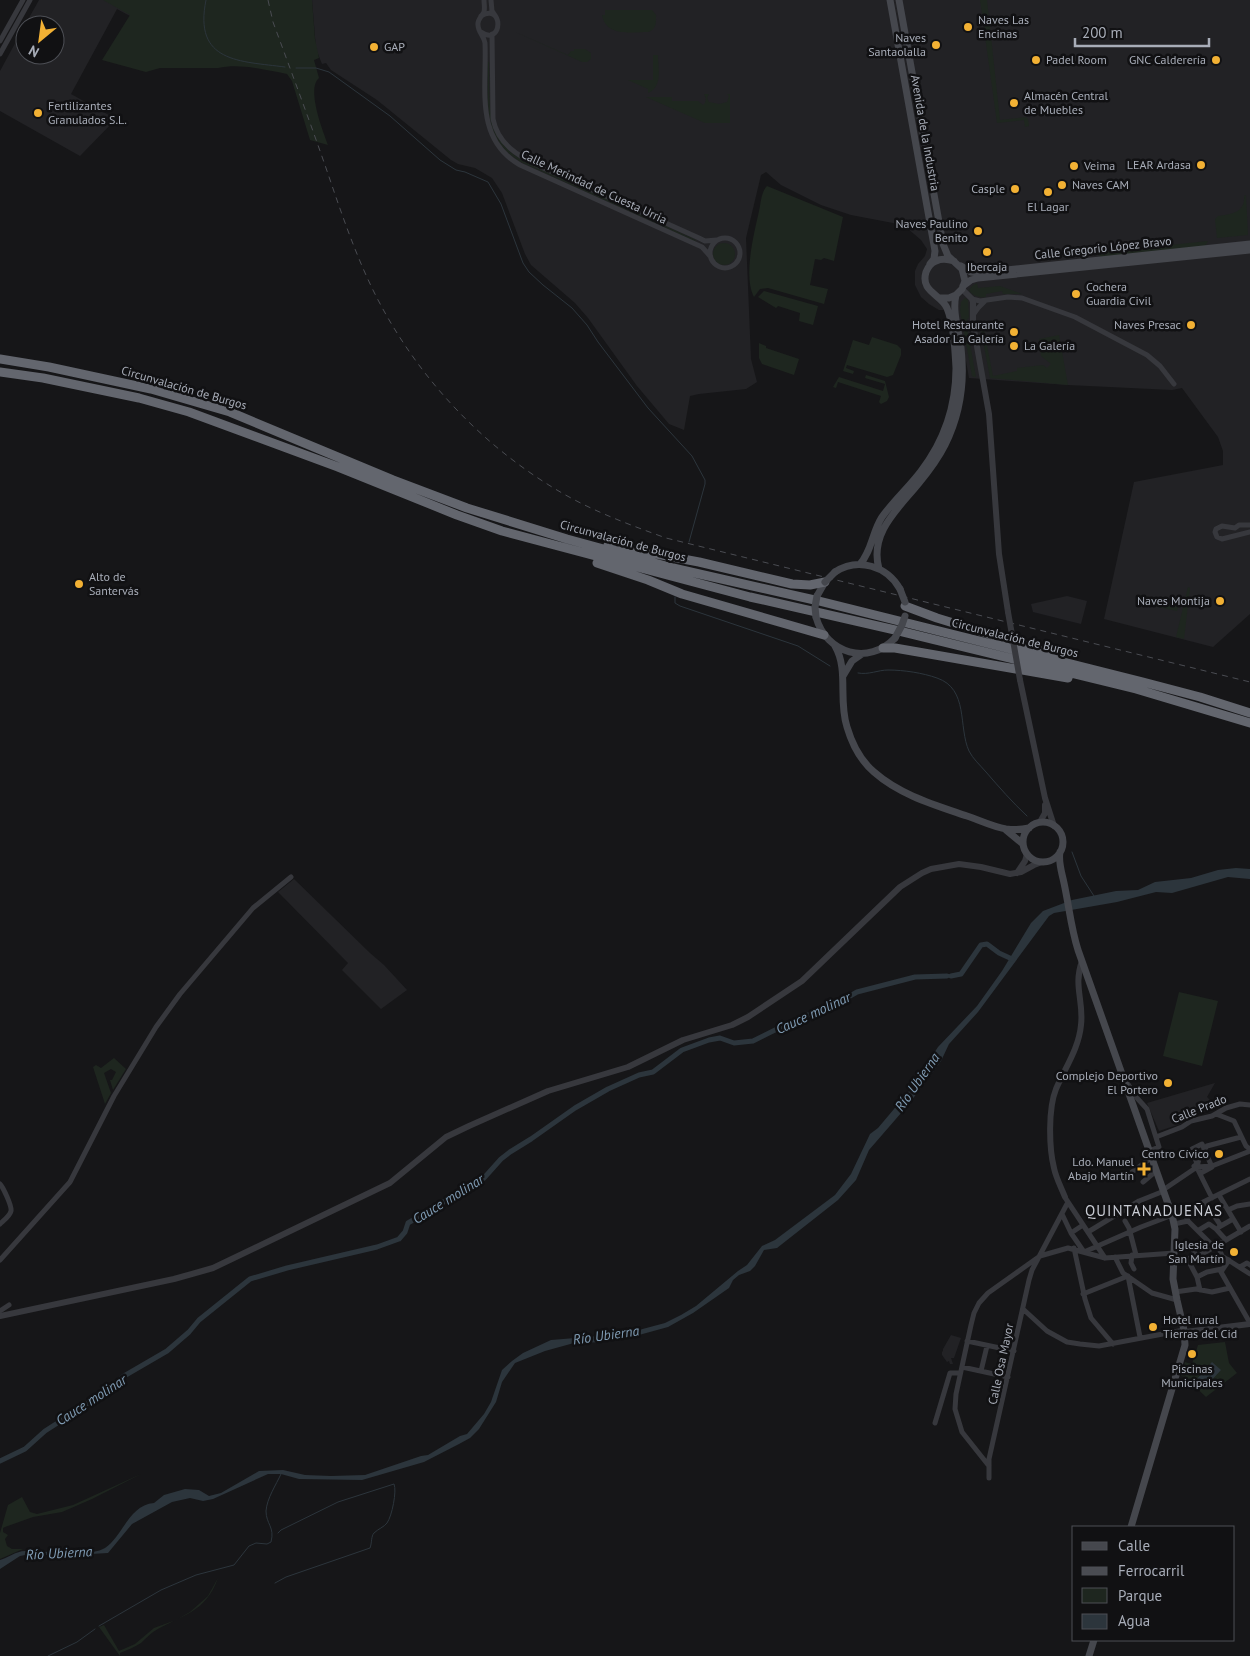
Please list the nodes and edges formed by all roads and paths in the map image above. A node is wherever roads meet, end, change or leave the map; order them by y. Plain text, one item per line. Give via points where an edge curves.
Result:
1 (23, 0) edge
2 (30, 0) edge
3 (484, 0) edge
4 (491, 0) edge
5 (890, 0) edge
6 (899, 0) edge
7 (481, 17) junction
8 (496, 17) junction
9 (480, 30) junction
10 (492, 34) junction
11 (0, 41) edge
12 (0, 54) edge
13 (717, 240) junction
14 (1250, 244) edge
15 (1250, 250) edge
16 (710, 256) junction
17 (957, 264) junction
18 (928, 269) junction
19 (960, 290) junction
20 (939, 298) junction
21 (972, 299) junction
22 (986, 301) junction
23 (973, 316) junction
24 (0, 359) edge
25 (0, 372) edge
26 (1174, 384) dead end
27 (1250, 525) edge
28 (529, 528) junction
29 (502, 531) junction
30 (1250, 532) edge
31 (860, 564) junction
32 (879, 569) junction
33 (825, 582) junction
34 (905, 604) junction
35 (824, 635) junction
36 (835, 646) junction
37 (883, 648) junction
38 (862, 654) junction
39 (842, 678) junction
40 (1143, 682) junction
41 (1136, 689) junction
42 (1250, 713) edge
43 (1250, 723) edge
44 (1045, 798) junction
45 (1040, 822) junction
46 (1054, 826) junction
47 (1029, 828) junction
48 (1004, 829) junction
49 (1023, 844) junction
50 (1060, 852) junction
51 (1026, 854) junction
52 (1044, 862) junction
53 (1018, 872) junction
54 (1062, 875) junction
55 (291, 877) dead end
56 (1082, 961) junction
57 (1121, 1073) junction
58 (1250, 1105) edge
59 (1216, 1114) junction
60 (1156, 1137) junction
61 (1241, 1137) junction
62 (1193, 1148) junction
63 (1250, 1150) edge
64 (1202, 1152) junction
65 (1150, 1155) junction
66 (1212, 1166) junction
67 (1197, 1169) junction
68 (1156, 1171) junction
69 (1132, 1172) dead end
70 (1250, 1179) edge
71 (1143, 1182) dead end
72 (0, 1184) edge
73 (1164, 1190) junction
74 (1219, 1195) junction
75 (1212, 1198) junction
76 (1066, 1199) junction
77 (1205, 1202) junction
78 (1224, 1204) junction
79 (1250, 1204) edge
80 (1228, 1210) junction
81 (1185, 1211) junction
82 (1212, 1212) junction
83 (1062, 1214) junction
84 (1172, 1214) junction
85 (1233, 1219) junction
86 (1125, 1221) dead end
87 (1188, 1221) junction
88 (0, 1224) edge
89 (1174, 1224) junction
90 (1083, 1225) junction
91 (1250, 1226) edge
92 (1219, 1227) junction
93 (1199, 1230) junction
94 (1074, 1232) dead end
95 (1088, 1232) junction
96 (1130, 1232) junction
97 (1245, 1232) edge
98 (1226, 1240) junction
99 (1097, 1245) junction
100 (1217, 1247) junction
101 (1074, 1248) junction
102 (1084, 1252) junction
103 (1134, 1255) junction
104 (1173, 1255) junction
105 (1040, 1256) junction
106 (1115, 1257) junction
107 (1197, 1257) junction
108 (1105, 1258) junction
109 (0, 1260) edge
110 (1188, 1260) junction
111 (1229, 1260) junction
112 (1250, 1265) edge
113 (1240, 1267) junction
114 (1134, 1269) dead end
115 (1222, 1269) junction
116 (1250, 1274) edge
117 (1128, 1276) junction
118 (1197, 1277) junction
119 (1230, 1288) junction
120 (1200, 1290) junction
121 (1175, 1292) junction
122 (1084, 1294) junction
123 (1177, 1300) junction
124 (9, 1305) dead end
125 (1023, 1309) junction
126 (0, 1311) edge
127 (0, 1316) edge
128 (1250, 1323) edge
129 (1184, 1328) junction
130 (1140, 1337) junction
131 (967, 1341) junction
132 (1113, 1344) junction
133 (987, 1346) junction
134 (1014, 1351) junction
135 (961, 1370) junction
136 (981, 1372) junction
137 (1008, 1377) junction
138 (935, 1424) dead end
139 (989, 1466) junction
140 (989, 1478) dead end
141 (1131, 1526) edge
142 (1094, 1641) edge
143 (1089, 1656) edge

1 - 11 street
2 - 12 street
3 - 7 street
4 - 8 street
5 - 18 main road, Avenida de la Industria via 935,251
6 - 17 main road, Avenida de la Industria via 943,244 946,253
7 - 8 street via 488,14
7 - 9 street via 478,22
8 - 10 street via 499,25
9 - 10 street
9 - 16 street, Calle Merindad de Cuesta Urria via 485,40 487,120 493,138 505,155 520,165 702,247
10 - 13 street, Calle Merindad de Cuesta Urria via 493,119 501,138 514,152 705,241
13 - 16 street via 711,246
13 - 16 street via 729,239 736,243 740,251 739,260 732,267 723,268 714,265
14 - 17 main road, Calle Gregorio López Bravo via 978,272
15 - 19 main road, Calle Gregorio López Bravo via 978,278
17 - 18 main road via 947,259 939,260
17 - 19 main road via 964,277
18 - 20 main road via 925,275 927,288
19 - 20 main road via 949,298
19 - 21 street
19 - 32 main road via 954,301 962,366 958,411 940,455 881,533 876,550
20 - 31 main road via 948,309 954,349 955,383 950,413 932,456 883,516
21 - 22 street
21 - 23 street
22 - 23 street
22 - 26 street via 1022,298 1075,316 1147,355
23 - 44 street, bridge via 988,405 998,554
24 - 28 highway, Circunvalación de Burgos via 151,389 230,412 393,480
25 - 29 highway, Circunvalación de Burgos via 121,394 188,412
27 - 30 street via 1239,526 1235,532
28 - 33 highway via 792,584
28 - 40 highway, Circunvalación de Burgos via 673,568
29 - 35 highway via 682,594
29 - 41 highway, Circunvalación de Burgos via 750,597
31 - 32 main road
31 - 33 main road, bridge via 844,567
32 - 34 main road, bridge via 891,576
33 - 35 main road, bridge via 817,596 816,607 816,618
34 - 37 main road, bridge via 902,626 895,638
34 - 40 highway via 937,618
35 - 36 main road
36 - 38 main road
36 - 39 main road via 842,660
37 - 38 main road
37 - 41 highway
38 - 39 main road via 852,661
39 - 48 main road via 847,727 854,745 873,771 898,789 920,799
40 - 42 highway, Circunvalación de Burgos
41 - 43 highway, Circunvalación de Burgos
44 - 45 street via 1045,813
44 - 46 street
45 - 46 main road
45 - 47 main road
46 - 50 main road via 1062,837
47 - 48 main road
47 - 49 main road
48 - 49 main road
49 - 51 main road
50 - 52 main road via 1053,860
50 - 54 main road
51 - 52 main road
51 - 53 street
52 - 53 street
52 - 54 main road
53 - 127 street via 1005,874 959,864 922,873 900,887 802,980 739,1022 683,1040 628,1067 548,1091 469,1126 446,1137 390,1183 213,1268
54 - 56 main road via 1069,917
55 - 109 street via 246,916 180,994 114,1096 70,1182
56 - 57 main road
56 - 76 street via 1077,985 1081,1027 1052,1105 1052,1161
57 - 60 street via 1147,1109
57 - 65 main road
58 - 59 street, Calle Prado via 1240,1104
59 - 60 street, Calle Prado
59 - 61 street via 1233,1120
60 - 65 street via 1159,1147
61 - 63 street
61 - 64 street via 1210,1145
62 - 64 street
62 - 64 street via 1202,1144
62 - 67 street
63 - 66 street
64 - 66 street
64 - 67 street
65 - 68 main road
65 - 69 street
66 - 67 street
67 - 73 street
67 - 75 street
68 - 71 street
68 - 73 main road
70 - 74 street
72 - 88 street via 11,1209
73 - 84 main road
73 - 95 street
74 - 75 street
74 - 78 street
75 - 77 street
76 - 83 street, Calle Osa Mayor
76 - 90 street
77 - 81 street
77 - 82 street
78 - 80 street
78 - 82 street
79 - 80 street
80 - 85 street
81 - 84 street
81 - 87 street
82 - 92 street
83 - 102 street
83 - 105 street, Calle Osa Mayor
84 - 89 main road
84 - 96 street
85 - 92 street
85 - 97 street
86 - 96 street
87 - 89 street
87 - 93 street
89 - 104 main road
90 - 94 street
90 - 95 street
91 - 97 street
92 - 93 street via 1209,1224
92 - 98 street
93 - 100 street
95 - 99 street
96 - 99 street
96 - 103 street
97 - 98 street
98 - 100 street
99 - 102 street
99 - 108 street
100 - 107 street
100 - 111 street
101 - 102 street
101 - 105 street
101 - 122 street
102 - 108 street
103 - 104 street
103 - 106 street
103 - 114 street via 1131,1263
104 - 107 street via 1192,1248
104 - 110 street
104 - 121 main road
105 - 125 street, Calle Osa Mayor via 1032,1270
105 - 131 street via 979,1303
106 - 108 street
106 - 117 street
107 - 110 street
110 - 118 street
111 - 113 street
111 - 115 street
112 - 113 street
113 - 116 street
115 - 118 street
115 - 119 street
117 - 122 street
117 - 123 street via 1152,1293
117 - 130 street
118 - 120 street
119 - 120 street via 1212,1292
119 - 128 street
120 - 121 street
121 - 123 main road
122 - 132 street via 1092,1318
123 - 129 main road
124 - 126 street
125 - 132 street via 1047,1332 1068,1342 1099,1346
125 - 134 street, Calle Osa Mayor
128 - 129 street
129 - 130 street
129 - 141 main road via 1181,1360
130 - 132 street
131 - 133 street
131 - 135 street
133 - 134 street
133 - 136 street
134 - 137 street, Calle Osa Mayor
135 - 136 street
135 - 138 street via 950,1373
135 - 139 street via 955,1402 956,1416 962,1432
136 - 137 street
137 - 139 street, Calle Osa Mayor
139 - 140 street, Calle Osa Mayor
142 - 143 main road

